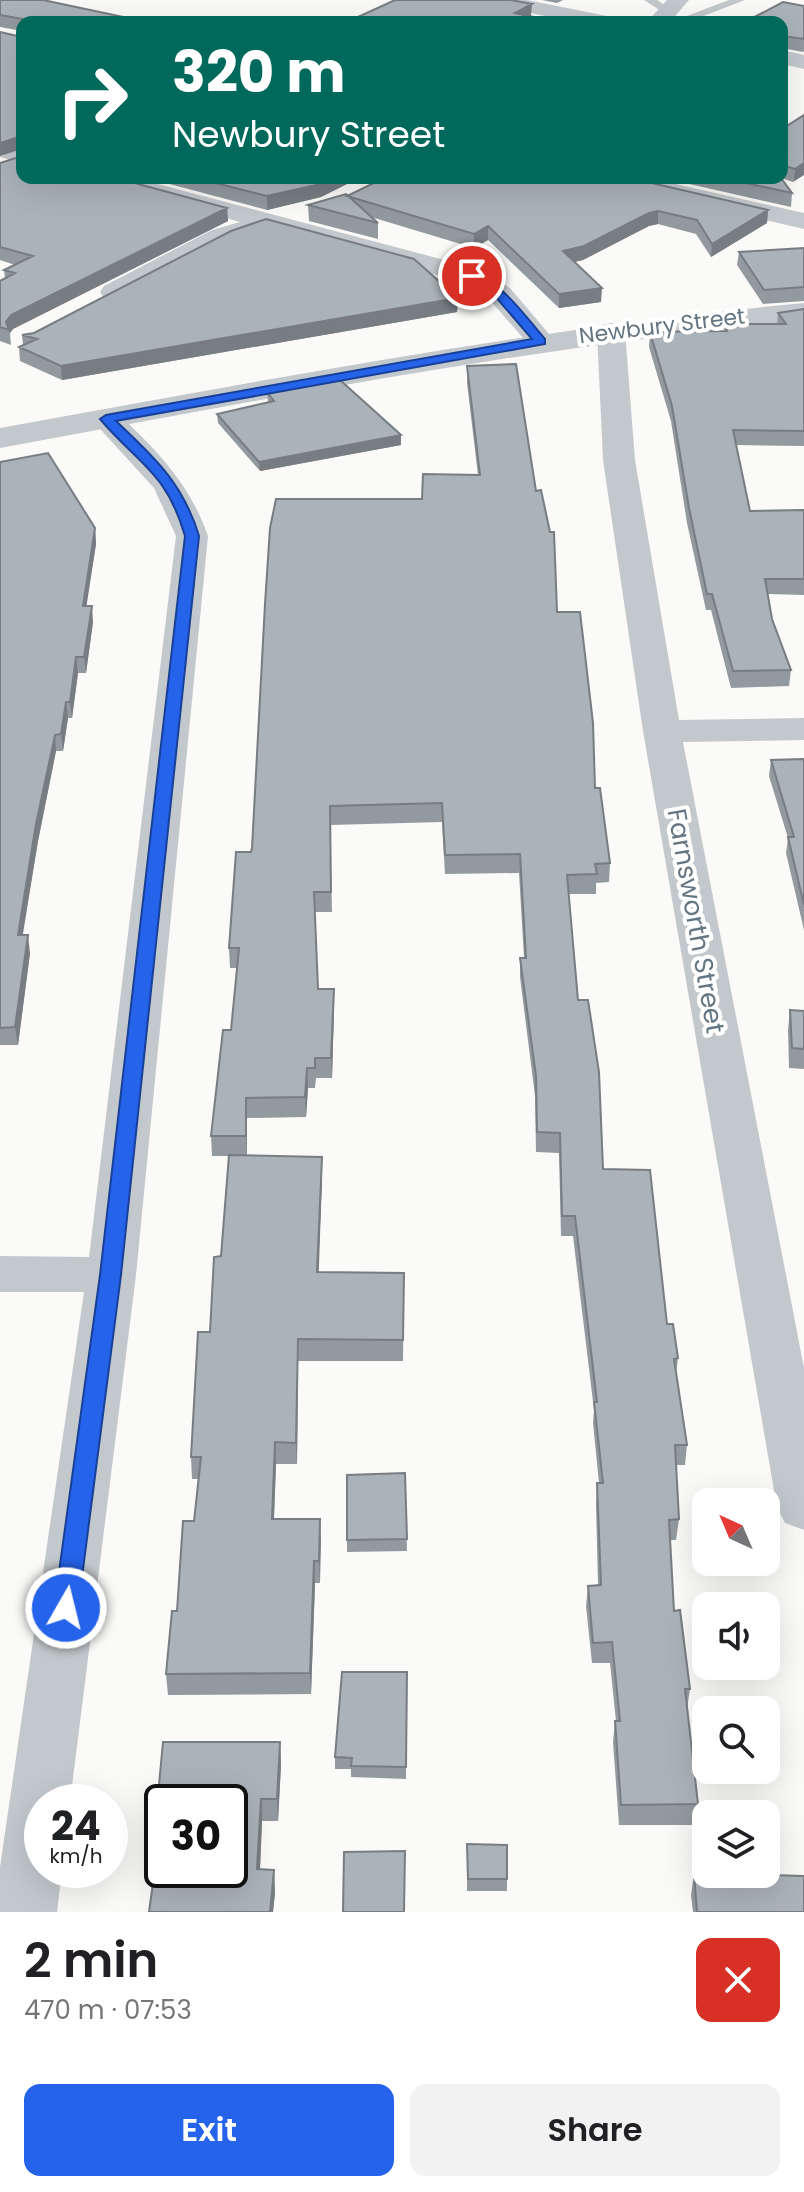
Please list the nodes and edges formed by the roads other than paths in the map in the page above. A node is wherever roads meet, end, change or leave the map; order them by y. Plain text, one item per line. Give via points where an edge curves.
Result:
1 (496, 0) edge
2 (740, 0) edge
3 (666, 11) edge
4 (575, 16) edge
5 (130, 184) edge
6 (642, 184) edge
7 (319, 209) edge
8 (270, 220) junction
9 (804, 221) edge
10 (94, 302) edge
11 (804, 312) edge
12 (611, 331) junction
13 (541, 341) junction
14 (106, 419) junction
15 (0, 438) edge
16 (804, 729) edge
17 (662, 731) junction
18 (0, 1274) edge
19 (111, 1275) junction
20 (804, 1508) edge
21 (25, 1912) edge

1 - 4 street
2 - 3 lane
5 - 8 street
6 - 9 street
7 - 8 street
8 - 10 street via 221,236
8 - 13 street via 472,276 500,294
11 - 12 street, Newbury Street
12 - 13 street, Newbury Street
12 - 17 street, Farnsworth Street via 619,460
13 - 14 street, Newbury Street
14 - 15 street, Newbury Street
14 - 19 street via 159,468 183,506 192,536
16 - 17 street
17 - 20 street, Farnsworth Street
18 - 19 street
19 - 21 street

